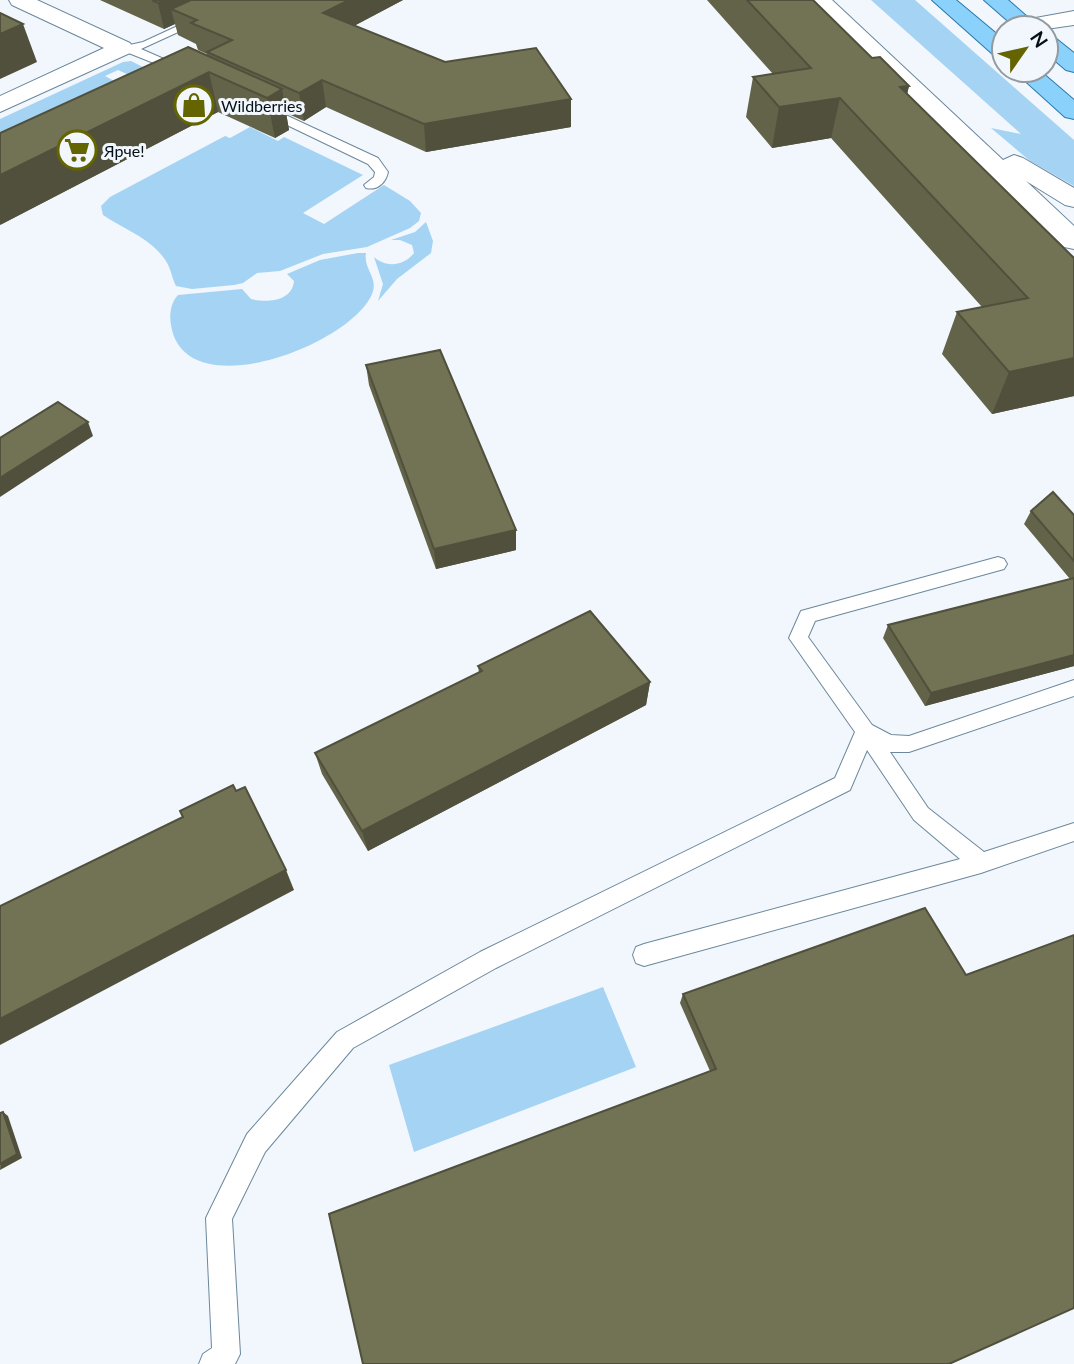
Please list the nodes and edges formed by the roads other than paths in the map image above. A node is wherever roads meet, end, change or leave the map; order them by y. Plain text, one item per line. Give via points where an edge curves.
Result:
1 (20, 0) edge
2 (243, 0) edge
3 (820, 0) edge
4 (943, 0) edge
5 (995, 0) edge
6 (1012, 14) edge
7 (990, 40) edge
8 (122, 48) junction
9 (1060, 54) edge
10 (1074, 65) edge
11 (197, 78) edge
12 (1041, 84) edge
13 (247, 102) edge
14 (0, 104) edge
15 (1074, 112) edge
16 (949, 124) junction
17 (371, 185) dead end
18 (1074, 199) edge
19 (1074, 242) edge
20 (998, 564) dead end
21 (1074, 688) edge
22 (865, 731) junction
23 (1074, 832) edge
24 (981, 863) junction
25 (644, 955) dead end
26 (213, 1364) edge

1 - 8 street
2 - 8 lane via 146,45
3 - 16 street
4 - 7 main road
5 - 6 main road
8 - 11 lane via 144,53 178,75
8 - 14 street
9 - 10 main road
12 - 15 main road
13 - 17 lane via 373,161 382,172
16 - 18 street
16 - 19 street
20 - 22 lane via 808,616 798,638
21 - 22 lane via 909,744 888,743
22 - 24 lane via 921,814
22 - 26 lane via 843,784 488,960 345,1041 256,1143 219,1218 226,1354
23 - 24 lane
24 - 25 lane

